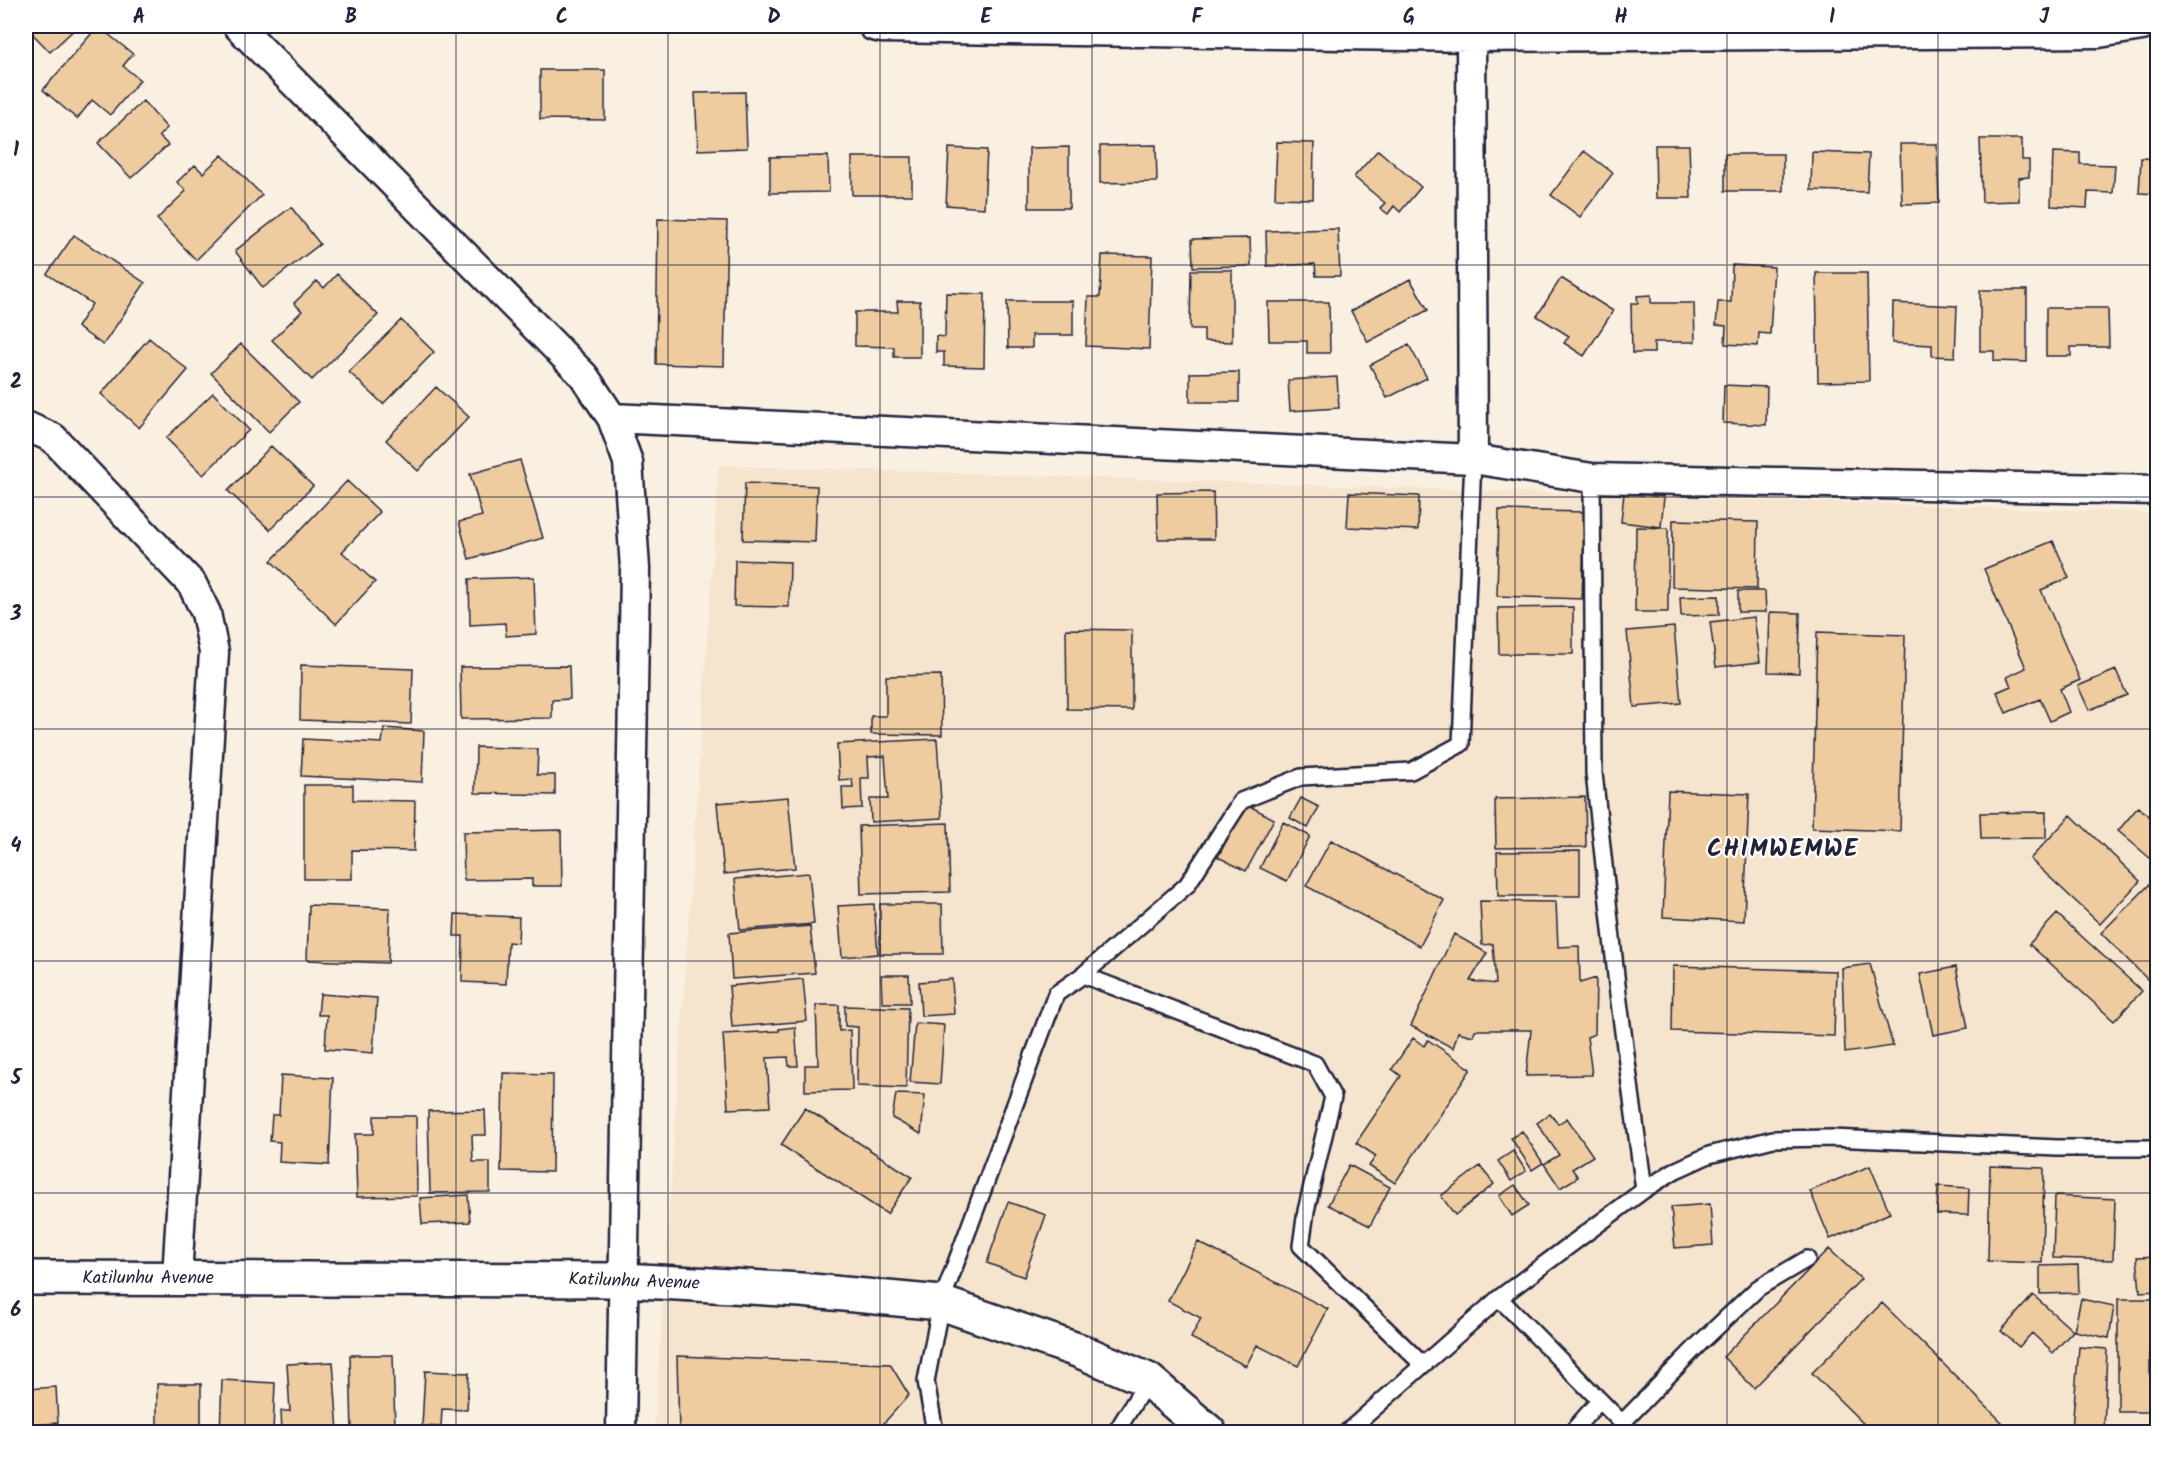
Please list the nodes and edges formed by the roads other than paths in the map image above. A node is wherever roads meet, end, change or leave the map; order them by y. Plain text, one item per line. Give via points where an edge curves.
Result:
1 (237, 26) edge
2 (873, 26) edge
3 (2142, 26) edge
4 (1471, 37) junction
5 (612, 418) junction
6 (26, 426) edge
7 (1473, 459) junction
8 (1592, 478) junction
9 (2157, 490) edge
10 (1083, 975) junction
11 (2157, 1148) edge
12 (1644, 1190) junction
13 (1807, 1259) dead end
14 (26, 1278) edge
15 (177, 1278) junction
16 (623, 1280) junction
17 (1499, 1298) junction
18 (941, 1303) junction
19 (1422, 1364) junction
20 (1148, 1380) junction
21 (1599, 1401) junction
22 (1626, 1428) edge
23 (621, 1432) edge
24 (935, 1432) edge
25 (1116, 1432) edge
26 (1209, 1432) edge
27 (1347, 1432) edge
28 (1572, 1432) edge

1 - 5 street via 584,376
2 - 4 street
3 - 4 street via 2099,33
4 - 7 street
5 - 7 street
5 - 16 street via 628,462 635,569
6 - 15 street via 53,438 192,584 206,613 214,652
7 - 8 street
7 - 10 lane via 1461,744 1411,771 1301,777 1241,801 1187,885
8 - 9 street
8 - 12 lane via 1594,773
10 - 18 lane via 1056,994
10 - 19 lane via 1315,1064 1333,1097 1301,1246
11 - 12 lane via 1773,1139 1709,1155
12 - 17 lane
13 - 22 lane via 1758,1288 1699,1344
14 - 15 main road, Katilunhu Avenue
15 - 16 main road, Katilunhu Avenue
16 - 18 main road, Katilunhu Avenue
16 - 23 street
17 - 19 lane
17 - 21 lane
18 - 20 main road, Katilunhu Avenue via 1080,1351
18 - 24 lane via 926,1381
19 - 27 lane
20 - 25 lane
20 - 26 main road, Katilunhu Avenue
21 - 22 lane
21 - 28 lane

